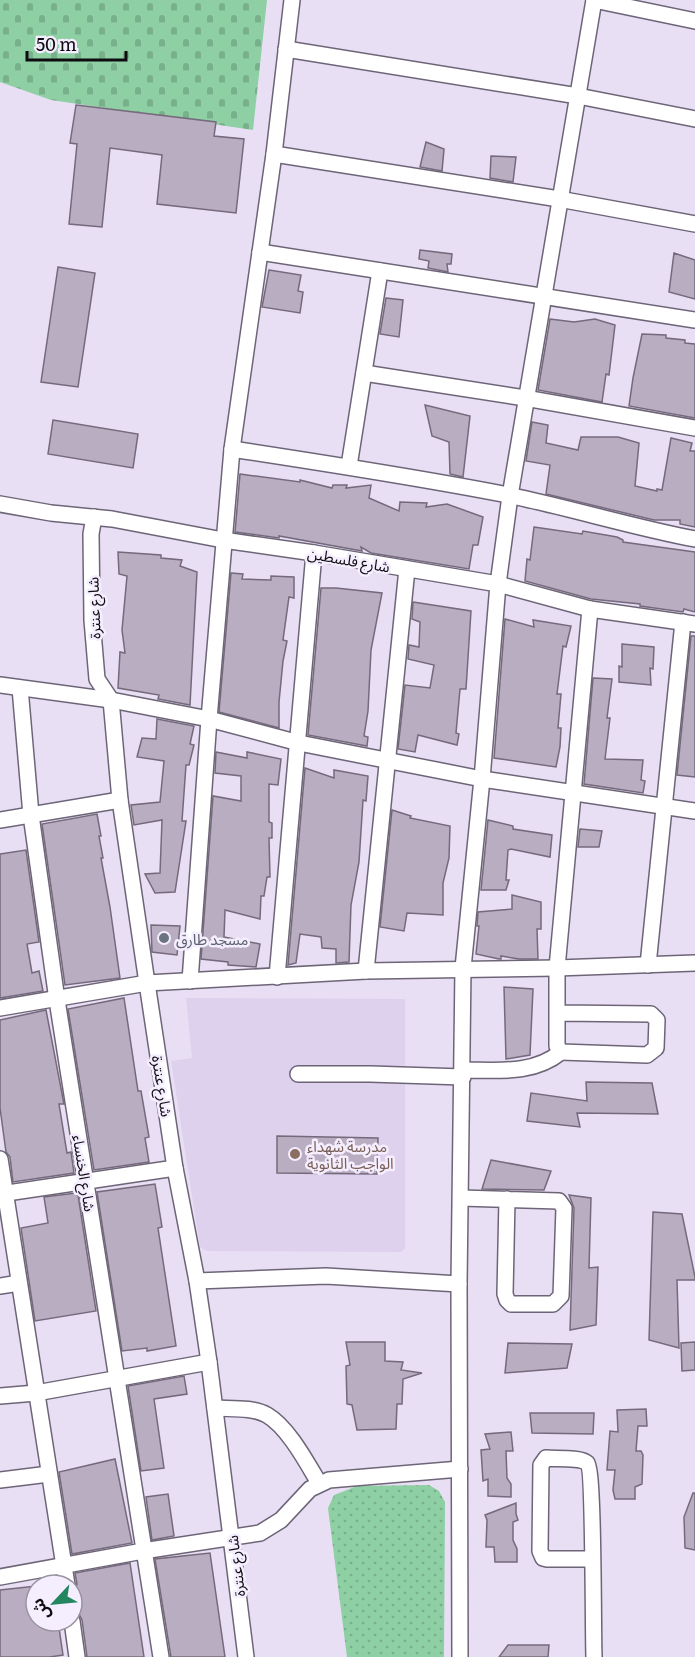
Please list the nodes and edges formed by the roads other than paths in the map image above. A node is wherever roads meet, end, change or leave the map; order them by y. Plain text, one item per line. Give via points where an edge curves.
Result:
1 (292, 0) edge
2 (594, 0) edge
3 (695, 21) edge
4 (285, 49) junction
5 (578, 96) junction
6 (695, 119) edge
7 (274, 154) junction
8 (560, 199) junction
9 (695, 225) edge
10 (260, 252) junction
11 (380, 271) junction
12 (544, 297) junction
13 (695, 320) edge
14 (364, 374) junction
15 (525, 398) junction
16 (695, 428) edge
17 (232, 449) junction
18 (349, 466) junction
19 (510, 496) junction
20 (0, 504) edge
21 (94, 517) junction
22 (695, 539) edge
23 (223, 540) junction
24 (314, 553) junction
25 (407, 570) junction
26 (498, 584) junction
27 (590, 609) junction
28 (689, 623) edge
29 (0, 685) edge
30 (20, 688) junction
31 (111, 700) junction
32 (208, 719) junction
33 (299, 743) junction
34 (389, 761) junction
35 (482, 779) junction
36 (573, 792) junction
37 (120, 800) junction
38 (664, 807) junction
39 (695, 811) edge
40 (31, 815) junction
41 (0, 820) edge
42 (695, 963) edge
43 (648, 964) junction
44 (463, 968) junction
45 (557, 968) junction
46 (366, 971) junction
47 (277, 976) junction
48 (190, 981) junction
49 (147, 983) junction
50 (57, 1000) junction
51 (0, 1008) edge
52 (558, 1013) junction
53 (561, 1052) junction
54 (298, 1074) dead end
55 (463, 1074) junction
56 (0, 1159) edge
57 (175, 1168) junction
58 (86, 1183) junction
59 (3, 1194) edge
60 (461, 1198) junction
61 (507, 1199) junction
62 (197, 1281) junction
63 (19, 1283) junction
64 (459, 1284) junction
65 (0, 1286) edge
66 (209, 1362) junction
67 (117, 1378) junction
68 (36, 1393) junction
69 (0, 1396) edge
70 (215, 1408) junction
71 (460, 1469) junction
72 (50, 1474) junction
73 (0, 1480) edge
74 (319, 1483) junction
75 (232, 1538) junction
76 (143, 1551) junction
77 (592, 1558) junction
78 (64, 1565) junction
79 (65, 1573) edge
80 (0, 1577) edge
81 (73, 1633) edge
82 (76, 1657) edge
83 (161, 1657) edge
84 (246, 1657) edge
85 (460, 1657) edge
86 (594, 1657) edge

1 - 4 street
2 - 3 street
2 - 5 street
4 - 5 street
4 - 7 street
5 - 6 street
5 - 8 street
7 - 8 street
7 - 10 street
8 - 9 street
8 - 12 street
10 - 11 street
10 - 17 street
11 - 12 street
11 - 14 street
12 - 13 street
12 - 15 street
14 - 15 street
14 - 18 street
15 - 16 street
15 - 19 street
17 - 18 street
17 - 23 street
18 - 19 street
19 - 22 street
19 - 26 street
20 - 21 street, شارع فلسطين
21 - 23 street, شارع فلسطين
21 - 31 street, شارع عنترة via 92,620 97,679
23 - 24 street, شارع فلسطين
23 - 32 street
24 - 25 street, شارع فلسطين
24 - 33 street
25 - 26 street, شارع فلسطين
25 - 34 street
26 - 27 street, شارع فلسطين
26 - 35 street
27 - 28 street, شارع فلسطين
27 - 36 street
28 - 38 street
29 - 30 street
30 - 31 street
30 - 40 street, شارع الخنساء
31 - 32 street
31 - 37 street, شارع عنترة
32 - 33 street
32 - 48 street
33 - 34 street
33 - 47 street
34 - 35 street
34 - 46 street
35 - 36 street
35 - 44 street
36 - 38 street
36 - 45 street
37 - 40 street
37 - 49 street, شارع عنترة
38 - 39 street
38 - 43 street
40 - 41 street
40 - 50 street, شارع الخنساء
42 - 43 street
43 - 45 street
44 - 45 street
44 - 46 street
44 - 55 street
45 - 52 street
46 - 47 street
47 - 48 street
48 - 49 street
49 - 50 street
49 - 57 street, شارع عنترة
50 - 51 street
50 - 58 street, شارع الخنساء
52 - 53 street via 557,1046
52 - 53 street via 651,1014 657,1020 656,1048 647,1055
53 - 55 street via 542,1065 526,1069
54 - 55 street
55 - 60 street
56 - 59 street
57 - 58 street
57 - 62 street, شارع عنترة
58 - 59 street
58 - 67 street, شارع الخنساء
59 - 63 street
60 - 61 street
60 - 64 street
61 - 61 street via 559,1201 564,1208 561,1296 553,1304 511,1304 507,1300
62 - 64 street via 326,1276
62 - 66 street, شارع عنترة
63 - 65 street
63 - 68 street
64 - 71 street
66 - 67 street
66 - 70 street, شارع عنترة
67 - 68 street
67 - 76 street, شارع الخنساء
68 - 69 street
68 - 72 street
70 - 74 street via 267,1415 289,1436
70 - 75 street, شارع عنترة
71 - 74 street
71 - 85 street
72 - 73 street
72 - 78 street
74 - 75 street via 281,1520 260,1533
75 - 76 street
75 - 84 street, شارع عنترة
76 - 78 street
76 - 83 street, شارع الخنساء
77 - 77 street via 590,1468 581,1460 546,1458 541,1465 543,1558
77 - 86 street
78 - 79 street
78 - 80 street
81 - 82 street

